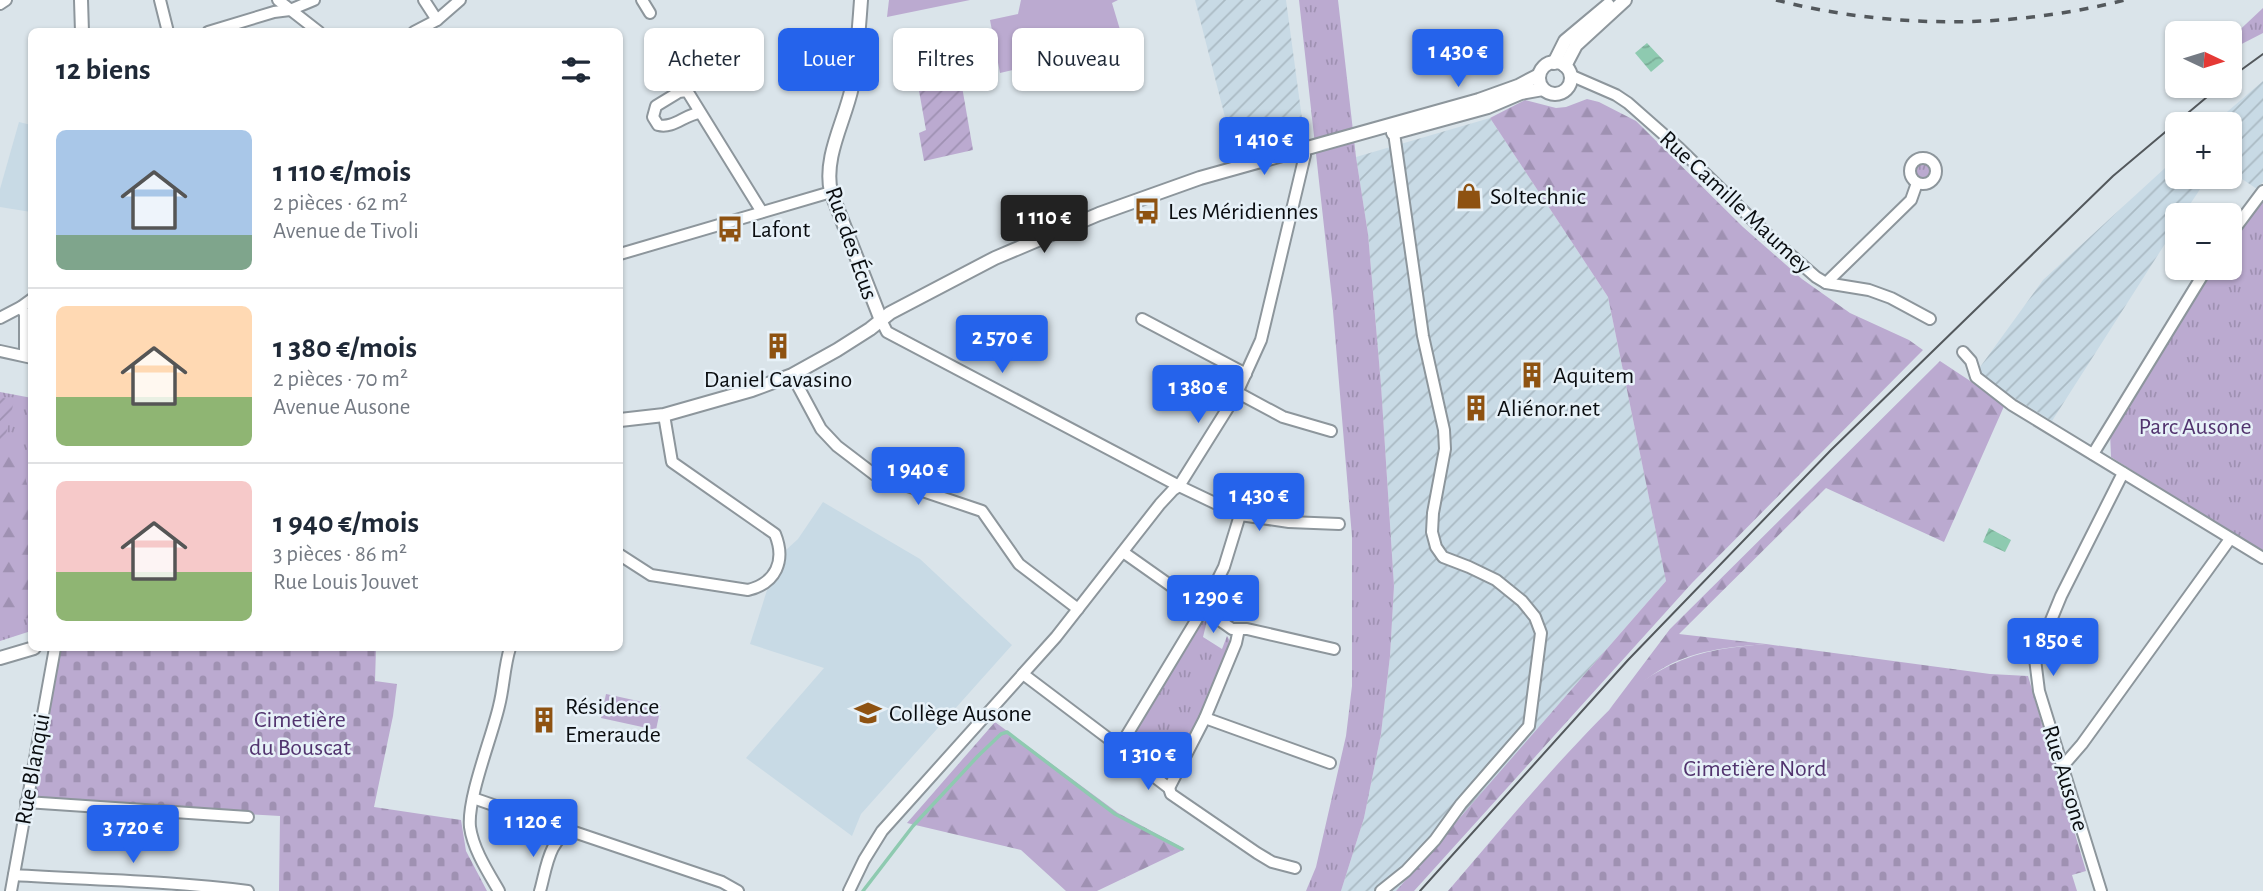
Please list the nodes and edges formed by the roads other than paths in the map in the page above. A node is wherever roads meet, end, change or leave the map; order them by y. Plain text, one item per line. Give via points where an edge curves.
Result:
1 (6, 0) edge
2 (81, 0) edge
3 (160, 0) edge
4 (278, 0) edge
5 (314, 0) edge
6 (424, 0) edge
7 (460, 0) edge
8 (642, 0) edge
9 (861, 0) edge
10 (1614, 0) edge
11 (1625, 0) edge
12 (0, 4) edge
13 (290, 10) junction
14 (650, 13) dead end
15 (437, 20) junction
16 (82, 28) edge
17 (167, 28) edge
18 (223, 28) edge
19 (314, 28) edge
20 (422, 28) edge
21 (1565, 72) junction
22 (1539, 75) junction
23 (1543, 89) junction
24 (700, 113) dead end
25 (1397, 128) junction
26 (1306, 152) junction
27 (1917, 183) dead end
28 (2263, 191) edge
29 (831, 192) junction
30 (762, 212) junction
31 (2242, 219) edge
32 (623, 253) edge
33 (2200, 280) edge
34 (1826, 283) junction
35 (28, 302) edge
36 (21, 307) junction
37 (0, 318) edge
38 (1142, 319) dead end
39 (1930, 319) dead end
40 (881, 320) junction
41 (3, 352) edge
42 (1963, 352) dead end
43 (28, 357) edge
44 (792, 374) junction
45 (1246, 374) junction
46 (1236, 394) junction
47 (664, 415) junction
48 (623, 420) edge
49 (1331, 430) dead end
50 (2093, 454) junction
51 (2123, 473) junction
52 (1179, 486) junction
53 (1240, 514) junction
54 (1339, 524) dead end
55 (2230, 539) junction
56 (1124, 552) junction
57 (623, 557) edge
58 (2263, 558) edge
59 (1078, 609) junction
60 (1203, 609) junction
61 (1239, 629) junction
62 (1334, 649) dead end
63 (28, 650) edge
64 (54, 651) edge
65 (509, 651) edge
66 (0, 658) edge
67 (1023, 674) junction
68 (1205, 718) junction
69 (1119, 748) junction
70 (1330, 763) dead end
71 (2062, 766) junction
72 (1169, 788) junction
73 (473, 798) junction
74 (26, 802) junction
75 (248, 817) dead end
76 (558, 839) junction
77 (1295, 868) dead end
78 (14, 875) junction
79 (11, 891) edge
80 (248, 891) edge
81 (499, 891) edge
82 (540, 891) edge
83 (738, 891) edge
84 (849, 891) edge
85 (1381, 891) edge
86 (2101, 891) edge

1 - 12 street
2 - 16 street
3 - 17 street
4 - 13 street
5 - 13 street
6 - 15 street
7 - 15 street
8 - 14 street
9 - 29 street, Rue des Écus via 851,89 829,175
10 - 21 street via 1565,41
11 - 21 street via 1576,45
13 - 18 street
13 - 19 street
15 - 20 street
21 - 22 street via 1544,67
21 - 23 street via 1562,93
21 - 34 street, Rue Camille Maumey via 1628,103 1770,237
22 - 23 street
22 - 25 street
23 - 25 street
24 - 30 street
25 - 26 street
25 - 26 street via 1328,152
25 - 85 street via 1423,335 1444,430 1433,513 1436,547 1443,557 1496,580 1522,601 1541,633 1529,726 1435,840
26 - 40 street via 1277,156 1155,193 995,258
26 - 45 street via 1261,340
27 - 34 street via 1912,200
28 - 31 street
29 - 30 street
29 - 40 street, Rue des Écus
30 - 32 street
33 - 50 street
34 - 39 street, Rue Camille Maumey via 1869,290
35 - 36 street
36 - 37 street
36 - 43 street
38 - 45 street
40 - 44 street
40 - 52 street via 887,332
41 - 43 street
42 - 50 street via 1976,377 2012,405
44 - 47 street
44 - 59 street via 821,429 837,446 875,475 982,511 1019,564
45 - 46 street
46 - 49 street via 1283,417
46 - 52 street
47 - 48 street
47 - 57 street via 673,462 775,534 780,559 770,579 748,590 651,575
50 - 51 street
51 - 55 street
51 - 71 street, Rue Ausone via 2035,659 2039,691
52 - 53 street
52 - 56 street
53 - 54 street
53 - 60 street via 1224,567
55 - 58 street
55 - 71 street
56 - 59 street
56 - 60 street
59 - 67 street
60 - 61 street
60 - 69 street
61 - 62 street
61 - 68 street
63 - 66 street
64 - 74 street, Rue Blanqui
65 - 73 street via 500,704
67 - 69 street
67 - 84 street via 882,831
68 - 70 street
68 - 72 street
69 - 72 street
71 - 86 street, Rue Ausone
72 - 77 street via 1171,794 1272,862
73 - 76 street via 551,825
73 - 81 street via 471,834
74 - 75 street
74 - 78 street, Rue Blanqui
76 - 82 street
76 - 83 street via 574,832
78 - 79 street, Rue Blanqui
78 - 80 street

